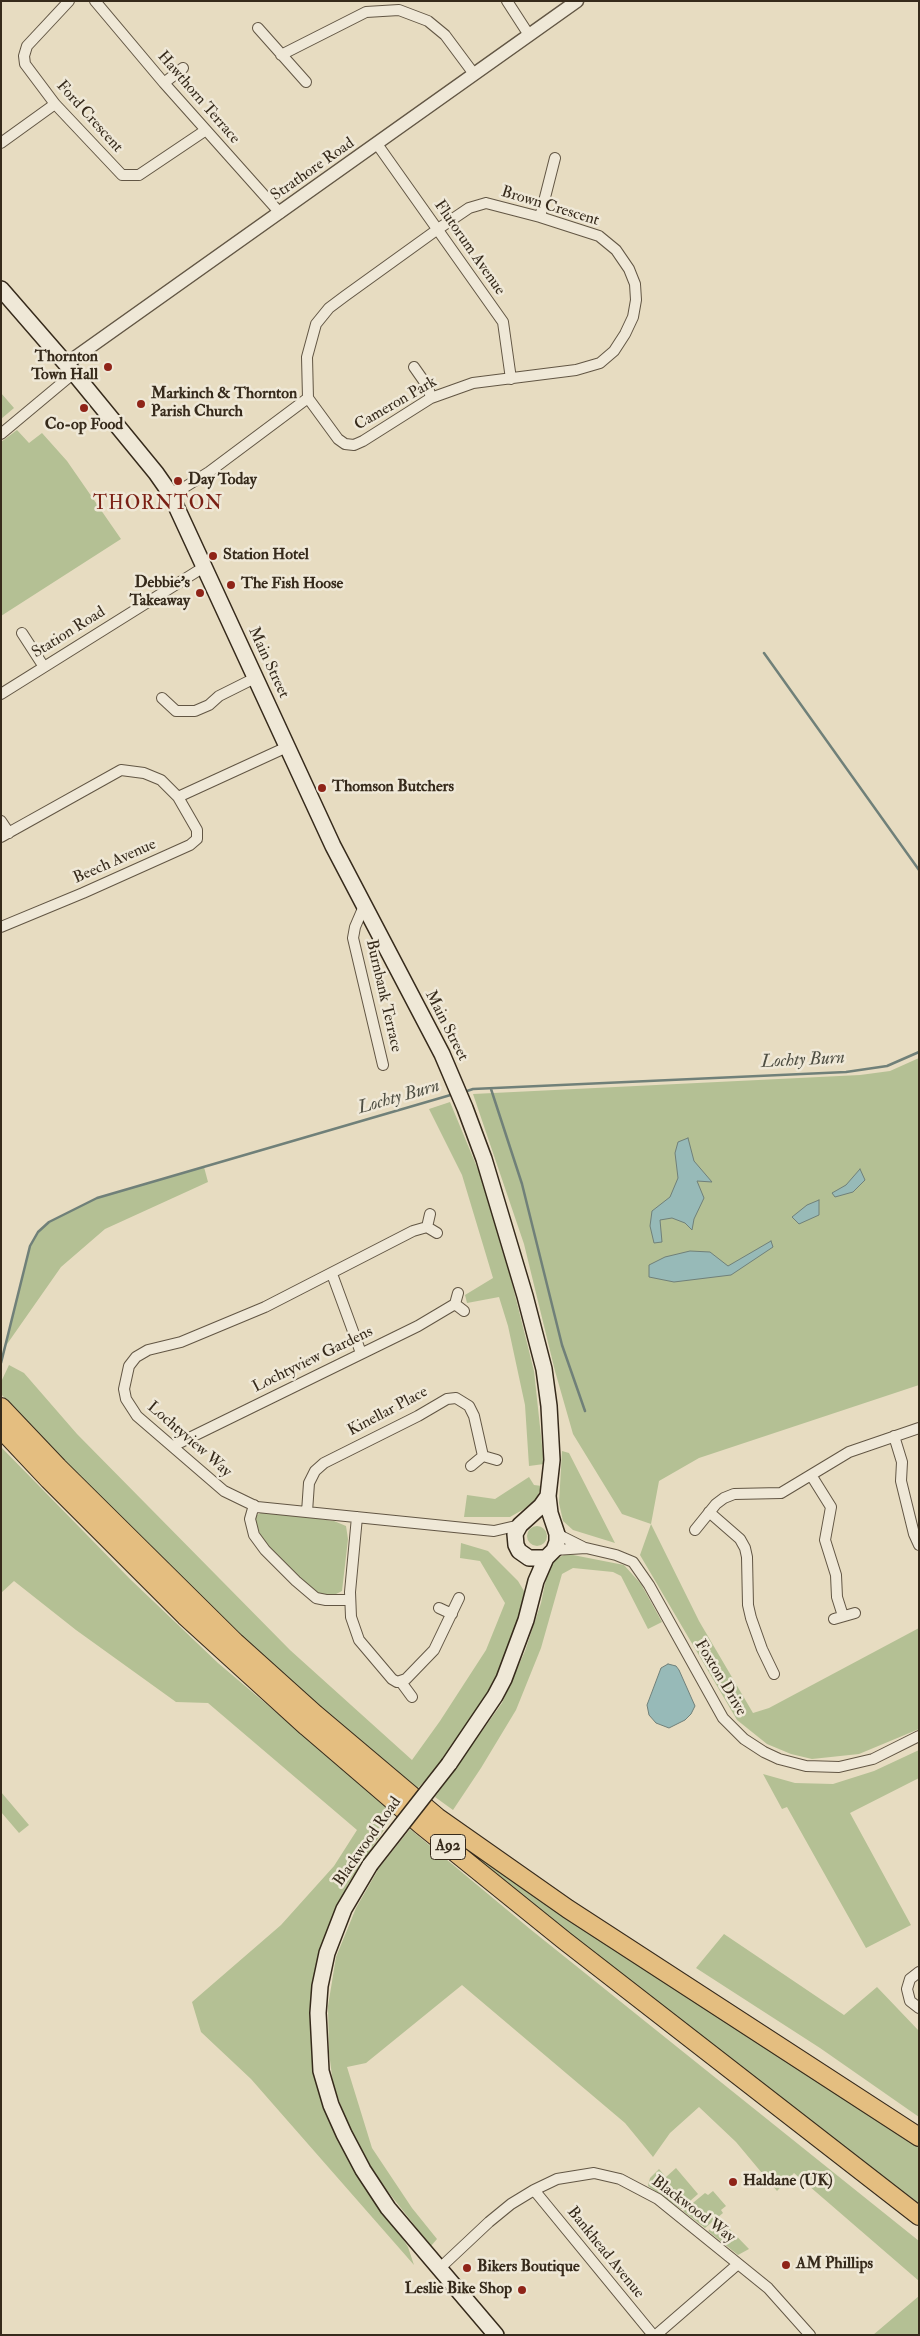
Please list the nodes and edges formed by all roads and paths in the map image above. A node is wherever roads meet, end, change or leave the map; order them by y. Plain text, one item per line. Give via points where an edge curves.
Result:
1 (69, 1) edge
2 (95, 1) edge
3 (363, 1) edge
4 (507, 1) edge
5 (577, 1) edge
6 (366, 12) junction
7 (258, 28) dead end
8 (529, 35) junction
9 (281, 55) junction
10 (183, 68) dead end
11 (474, 74) junction
12 (306, 82) dead end
13 (164, 83) junction
14 (55, 104) junction
15 (206, 130) junction
16 (1, 143) edge
17 (377, 144) junction
18 (555, 158) dead end
19 (280, 213) junction
20 (540, 217) junction
21 (438, 229) junction
22 (1, 289) edge
23 (414, 366) dead end
24 (70, 368) junction
25 (511, 379) junction
26 (308, 398) junction
27 (431, 398) junction
28 (1, 434) edge
29 (170, 493) junction
30 (204, 567) junction
31 (22, 632) dead end
32 (44, 667) junction
33 (255, 678) junction
34 (1, 694) edge
35 (162, 698) dead end
36 (287, 747) junction
37 (178, 797) junction
38 (1, 821) edge
39 (5, 835) edge
40 (364, 906) junction
41 (1, 927) edge
42 (383, 1065) dead end
43 (430, 1214) dead end
44 (427, 1227) junction
45 (437, 1233) dead end
46 (332, 1274) junction
47 (464, 1311) dead end
48 (361, 1353) junction
49 (1, 1407) edge
50 (919, 1428) edge
51 (11, 1432) edge
52 (894, 1436) junction
53 (173, 1446) junction
54 (483, 1456) junction
55 (498, 1460) dead end
56 (471, 1466) dead end
57 (811, 1475) junction
58 (548, 1496) junction
59 (254, 1505) junction
60 (307, 1512) junction
61 (709, 1512) junction
62 (357, 1517) junction
63 (523, 1522) junction
64 (555, 1529) junction
65 (695, 1530) dead end
66 (494, 1531) junction
67 (919, 1545) edge
68 (586, 1548) junction
69 (520, 1550) junction
70 (550, 1554) junction
71 (536, 1581) junction
72 (459, 1598) dead end
73 (349, 1600) junction
74 (439, 1608) dead end
75 (855, 1613) dead end
76 (452, 1614) junction
77 (774, 1674) dead end
78 (400, 1682) junction
79 (412, 1697) dead end
80 (919, 1736) edge
81 (919, 1972) edge
82 (919, 2008) edge
83 (919, 2137) edge
84 (534, 2190) junction
85 (919, 2216) edge
86 (738, 2264) junction
87 (440, 2268) junction
88 (496, 2335) edge
89 (655, 2335) edge
90 (810, 2335) edge

1 - 14 street, Ford Crescent via 27,46 24,56 25,64
2 - 13 street, Hawthorn Terrace
3 - 6 street
4 - 8 street
5 - 8 street, Strathore Road
6 - 9 street
6 - 11 street via 398,10 428,21 445,35
7 - 9 street
8 - 11 street, Strathore Road
9 - 12 street
10 - 13 street
11 - 17 street, Strathore Road
13 - 15 street, Hawthorn Terrace
14 - 15 street, Ford Crescent via 122,175 139,175
14 - 16 street
15 - 19 street, Hawthorn Terrace
17 - 19 street, Strathore Road
17 - 21 street, Flutorum Avenue
18 - 20 street
19 - 24 street, Strathore Road
20 - 21 street, Brown Crescent via 486,203 469,208
20 - 25 street, Brown Crescent via 600,236 616,250 635,284 633,317 614,351 600,363 576,370
21 - 25 street, Flutorum Avenue via 503,322
21 - 26 street via 329,308 316,324 306,357
22 - 24 main road, Main Street
23 - 27 street
24 - 28 street
24 - 29 main road, Main Street
25 - 27 street, Cameron Park via 473,383
26 - 27 street, Cameron Park via 338,439 354,445
26 - 29 street via 209,472
29 - 30 main road, Main Street
30 - 32 street, Station Road
30 - 33 main road, Main Street
31 - 32 street
32 - 34 street, Station Road
33 - 35 street via 195,711 176,711
33 - 36 main road, Main Street
36 - 37 street
36 - 40 main road, Main Street
37 - 39 street, Beech Avenue via 161,780 144,773 122,770
37 - 41 street, Beech Avenue via 197,830 197,839 190,845
38 - 39 street
40 - 42 street, Burnbank Terrace via 354,927 353,938
40 - 58 main road, Main Street via 433,1034 465,1108 486,1168 544,1369 552,1460
43 - 44 street
44 - 45 street
44 - 46 street, Lochtyview Way via 413,1231
46 - 48 street
46 - 53 street, Lochtyview Way via 207,1332 148,1350 136,1357 125,1379 124,1389 130,1407
47 - 48 street, Lochtyview Gardens via 457,1299 418,1326
48 - 53 street, Lochtyview Gardens
49 - 51 highway, A92
50 - 52 street
51 - 83 highway, A92 via 235,1642 437,1817 568,1909
51 - 85 highway, A92 via 185,1616 307,1727 420,1824 565,1940
52 - 57 street via 849,1452
52 - 67 street via 902,1462 901,1481
53 - 59 street, Lochtyview Way via 224,1491
54 - 55 street
54 - 56 street
54 - 60 street, Kinellar Place via 469,1406 456,1398 446,1399 324,1463 309,1483
57 - 61 street via 781,1493 734,1494 720,1500
57 - 75 street via 831,1507 826,1540 836,1575 838,1618
58 - 63 main road
58 - 64 main road, Main Street
59 - 60 street, Lochtyview Way
59 - 73 street via 250,1519 257,1541 296,1582 316,1598
60 - 62 street, Lochtyview Way
61 - 65 street
61 - 77 street via 740,1539 745,1548 748,1557 748,1605
62 - 66 street, Lochtyview Way
62 - 73 street
63 - 64 main road via 543,1518
63 - 66 street, Lochtyview Way
63 - 69 main road via 515,1534
64 - 68 street, Foxton Drive
64 - 70 main road
66 - 69 street, Lochtyview Way via 509,1538
68 - 70 street, Foxton Drive
68 - 80 street, Foxton Drive via 625,1558 640,1569 723,1718 744,1739 764,1752 806,1766 839,1767 873,1759
69 - 70 main road via 534,1560
69 - 71 main road
70 - 71 main road, Blackwood Road
71 - 87 main road, Blackwood Road, bridge via 526,1620 495,1696 449,1764 370,1865 344,1909 327,1953 320,1986 321,2071 331,2105 362,2170 388,2208
72 - 76 street
73 - 78 street via 359,1640 392,1680
74 - 76 street
76 - 78 street via 434,1650
78 - 79 street
81 - 82 street via 910,1979 907,1989 910,2001
84 - 86 street, Blackwood Way via 570,2176 594,2173 620,2179 658,2199
84 - 87 street, Blackwood Way via 489,2222
84 - 89 street, Bankhead Avenue
86 - 89 street, Bankhead Avenue
86 - 90 street, Blackwood Way via 784,2304
87 - 88 main road, Blackwood Road

